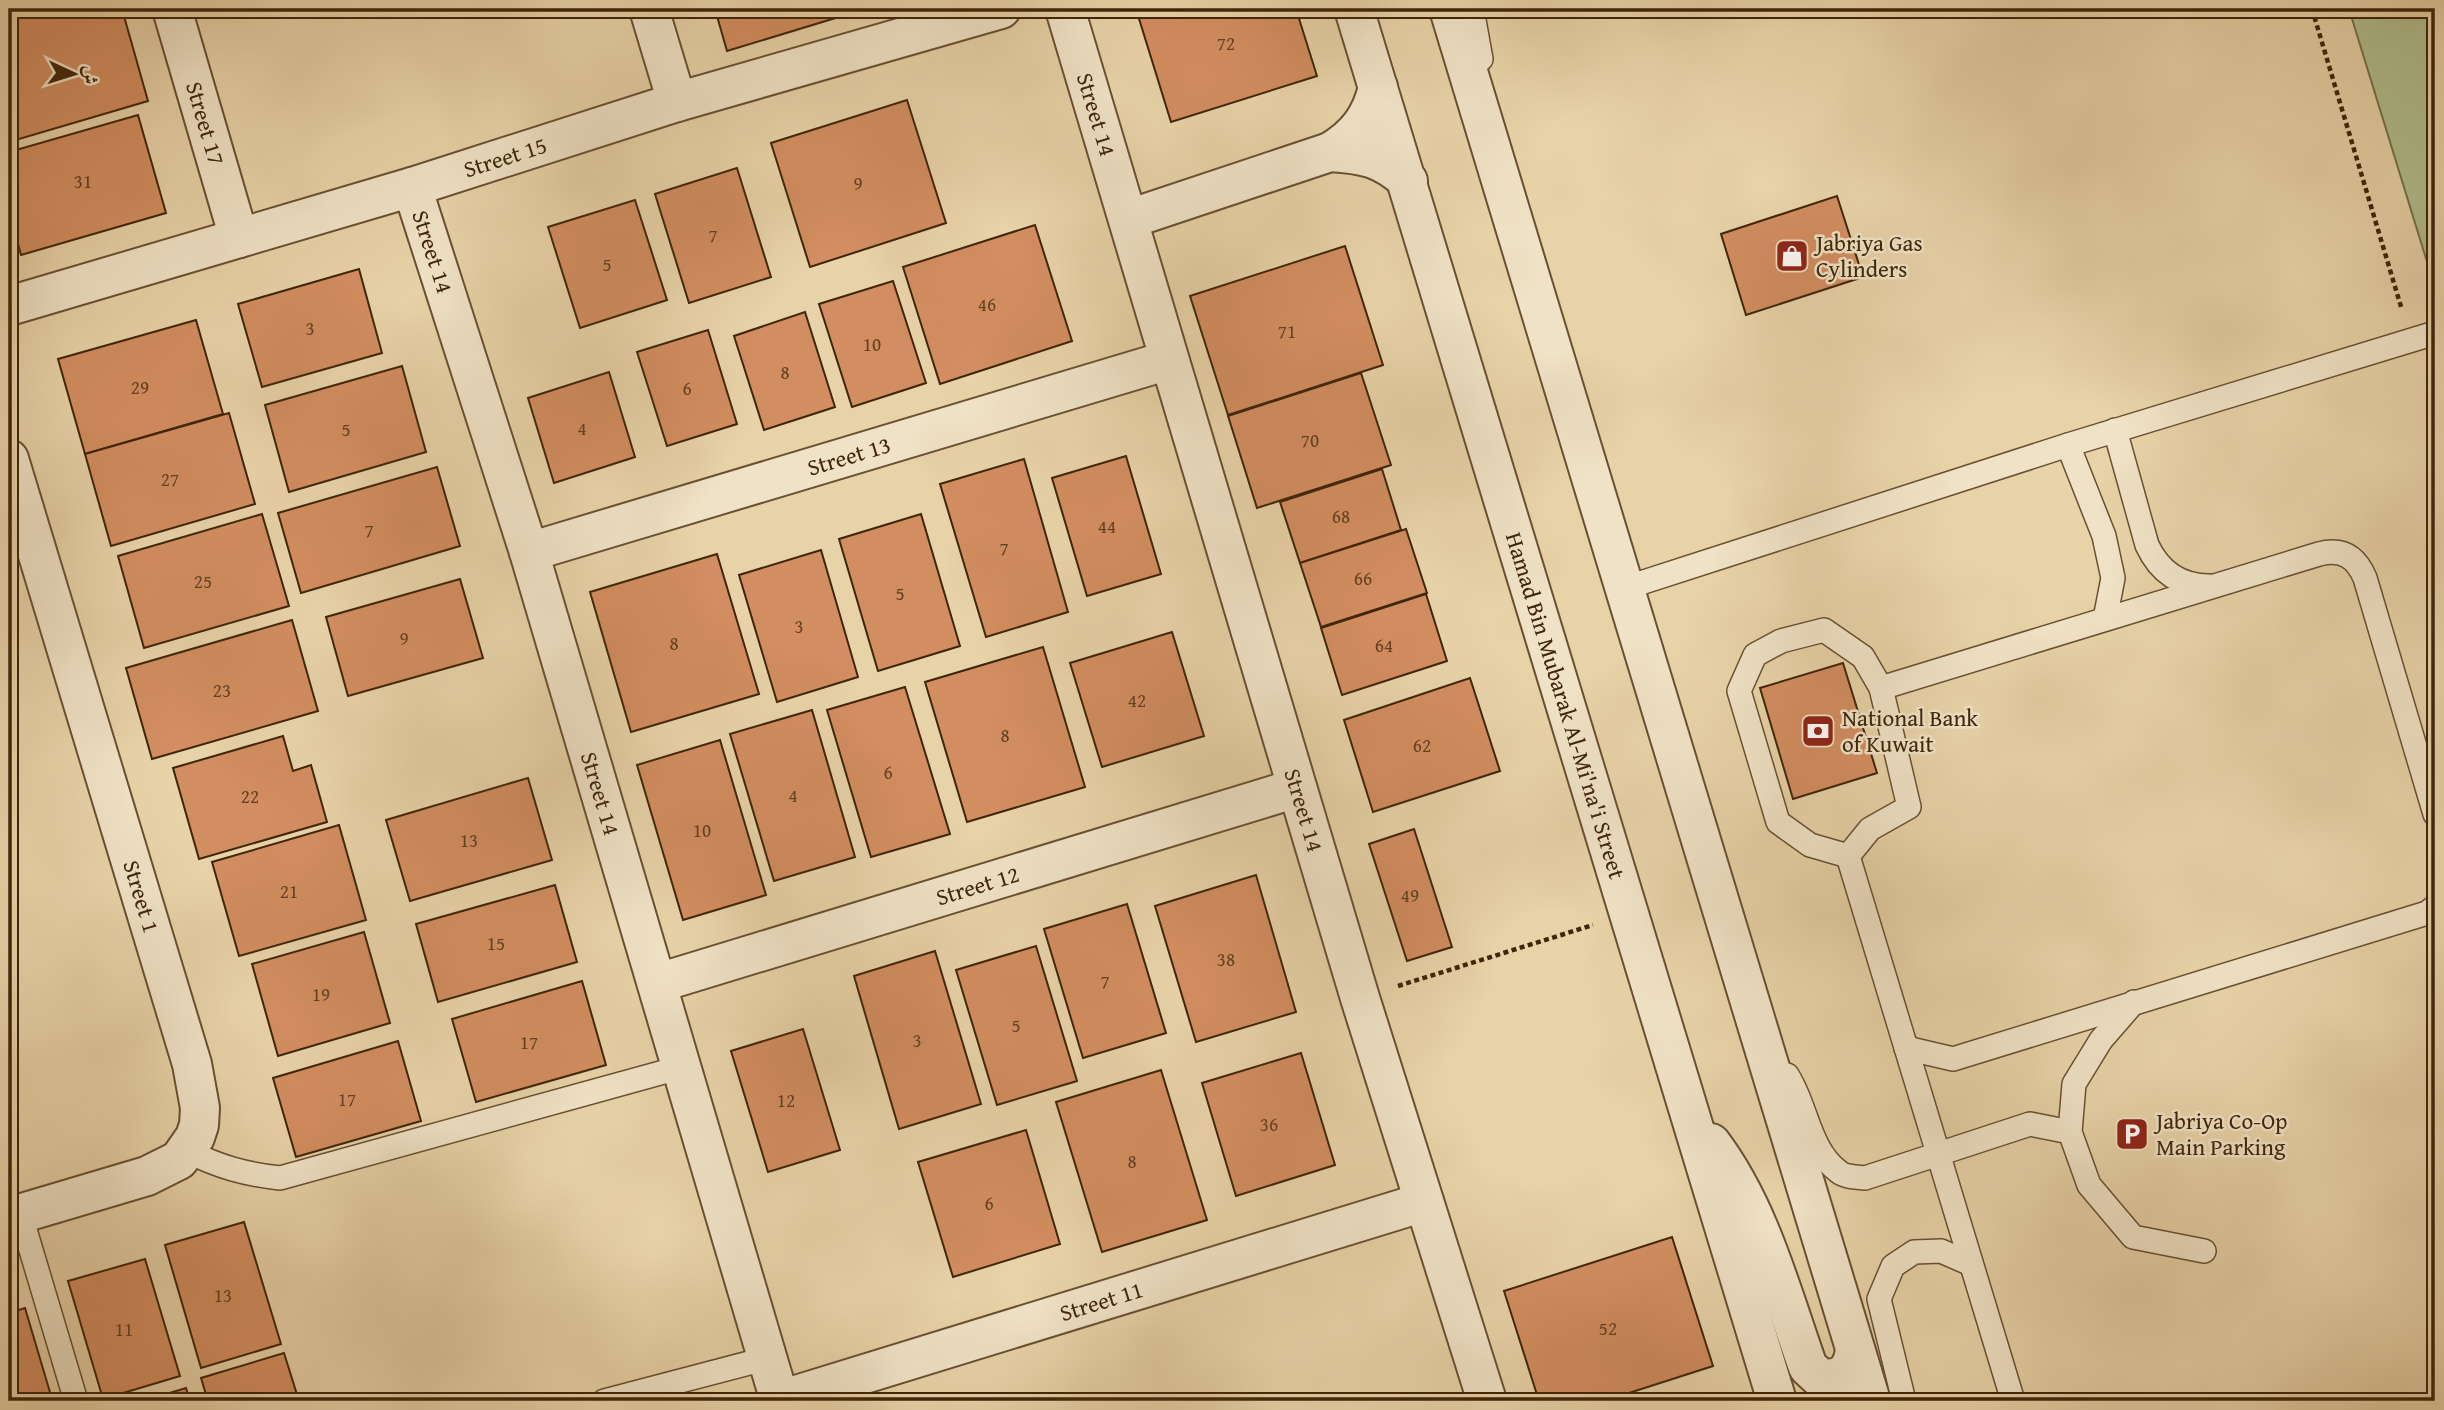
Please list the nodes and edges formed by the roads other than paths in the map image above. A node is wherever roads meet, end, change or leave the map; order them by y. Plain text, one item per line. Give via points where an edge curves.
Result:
1 (172, 9) edge
2 (649, 9) edge
3 (1001, 9) edge
4 (1065, 9) edge
5 (1354, 9) edge
6 (1449, 9) edge
7 (1472, 9) edge
8 (1378, 87) junction
9 (677, 102) junction
10 (1330, 152) junction
11 (1408, 181) junction
12 (1503, 186) junction
13 (412, 187) junction
14 (1129, 219) junction
15 (239, 238) junction
16 (9, 306) edge
17 (2435, 333) edge
18 (1169, 360) junction
19 (2115, 430) junction
20 (2068, 445) junction
21 (9, 459) edge
22 (529, 552) junction
23 (2216, 586) junction
24 (1625, 588) junction
25 (2105, 619) junction
26 (1881, 688) junction
27 (1297, 788) junction
28 (2435, 814) edge
29 (1848, 856) junction
30 (2435, 907) edge
31 (658, 982) junction
32 (2134, 1002) junction
33 (1758, 1030) junction
34 (1906, 1048) junction
35 (682, 1068) junction
36 (1689, 1113) junction
37 (2070, 1132) junction
38 (187, 1151) junction
39 (1938, 1153) junction
40 (1424, 1202) junction
41 (15, 1215) edge
42 (2204, 1251) dead end
43 (1971, 1264) junction
44 (1855, 1350) junction
45 (768, 1358) junction
46 (76, 1401) edge
47 (604, 1401) edge
48 (780, 1401) edge
49 (1487, 1401) edge
50 (1777, 1401) edge
51 (1871, 1401) edge
52 (1904, 1401) edge
53 (2013, 1401) edge

1 - 15 street, Street 17
2 - 9 street
3 - 9 street, Street 15
4 - 14 street, Street 14
5 - 8 street, Hamad Bin Mubarak Al-Mi'na'i Street
6 - 12 street
7 - 12 lane
8 - 10 street via 1357,132
8 - 11 street, Hamad Bin Mubarak Al-Mi'na'i Street
9 - 13 street, Street 15
10 - 11 street via 1374,158
10 - 14 street
11 - 36 street, Hamad Bin Mubarak Al-Mi'na'i Street
12 - 24 street
13 - 15 street, Street 15
13 - 22 street, Street 14
14 - 18 street, Street 14
15 - 16 street, Street 15
17 - 19 lane
18 - 22 street, Street 13
18 - 27 street, Street 14
19 - 20 lane
19 - 23 lane via 2154,560 2181,582
20 - 24 lane
20 - 25 lane via 2104,536 2113,578
21 - 38 street, Street 1 via 192,1064 200,1108 195,1137
22 - 31 street, Street 14
23 - 25 lane
23 - 28 lane via 2330,551 2353,558 2365,578
24 - 33 street
25 - 26 lane
26 - 29 lane via 1909,807 1870,829
26 - 29 lane via 1863,657 1824,630 1781,641 1755,655 1739,691 1778,822 1810,845
27 - 31 street, Street 12
27 - 40 street, Street 14
29 - 34 lane
30 - 32 lane
31 - 35 street, Street 14
32 - 34 lane via 1953,1059
32 - 37 lane via 2101,1040 2074,1084
33 - 39 lane via 1794,1085 1819,1151 1840,1174 1866,1178
33 - 44 street
34 - 39 lane
35 - 38 lane via 280,1178 216,1166
35 - 45 street, Street 14
36 - 44 street via 1742,1190 1808,1367 1820,1378 1843,1376 1851,1368
36 - 50 street, Hamad Bin Mubarak Al-Mi'na'i Street
37 - 39 lane via 2030,1124
37 - 42 lane via 2090,1185 2133,1237
38 - 41 street via 147,1176
39 - 43 lane
40 - 48 street, Street 11
40 - 49 street, Street 14
41 - 46 lane
43 - 52 lane via 1941,1251 1914,1252 1893,1266 1879,1298
43 - 53 lane
44 - 51 street
45 - 47 lane
45 - 48 street, Street 14

